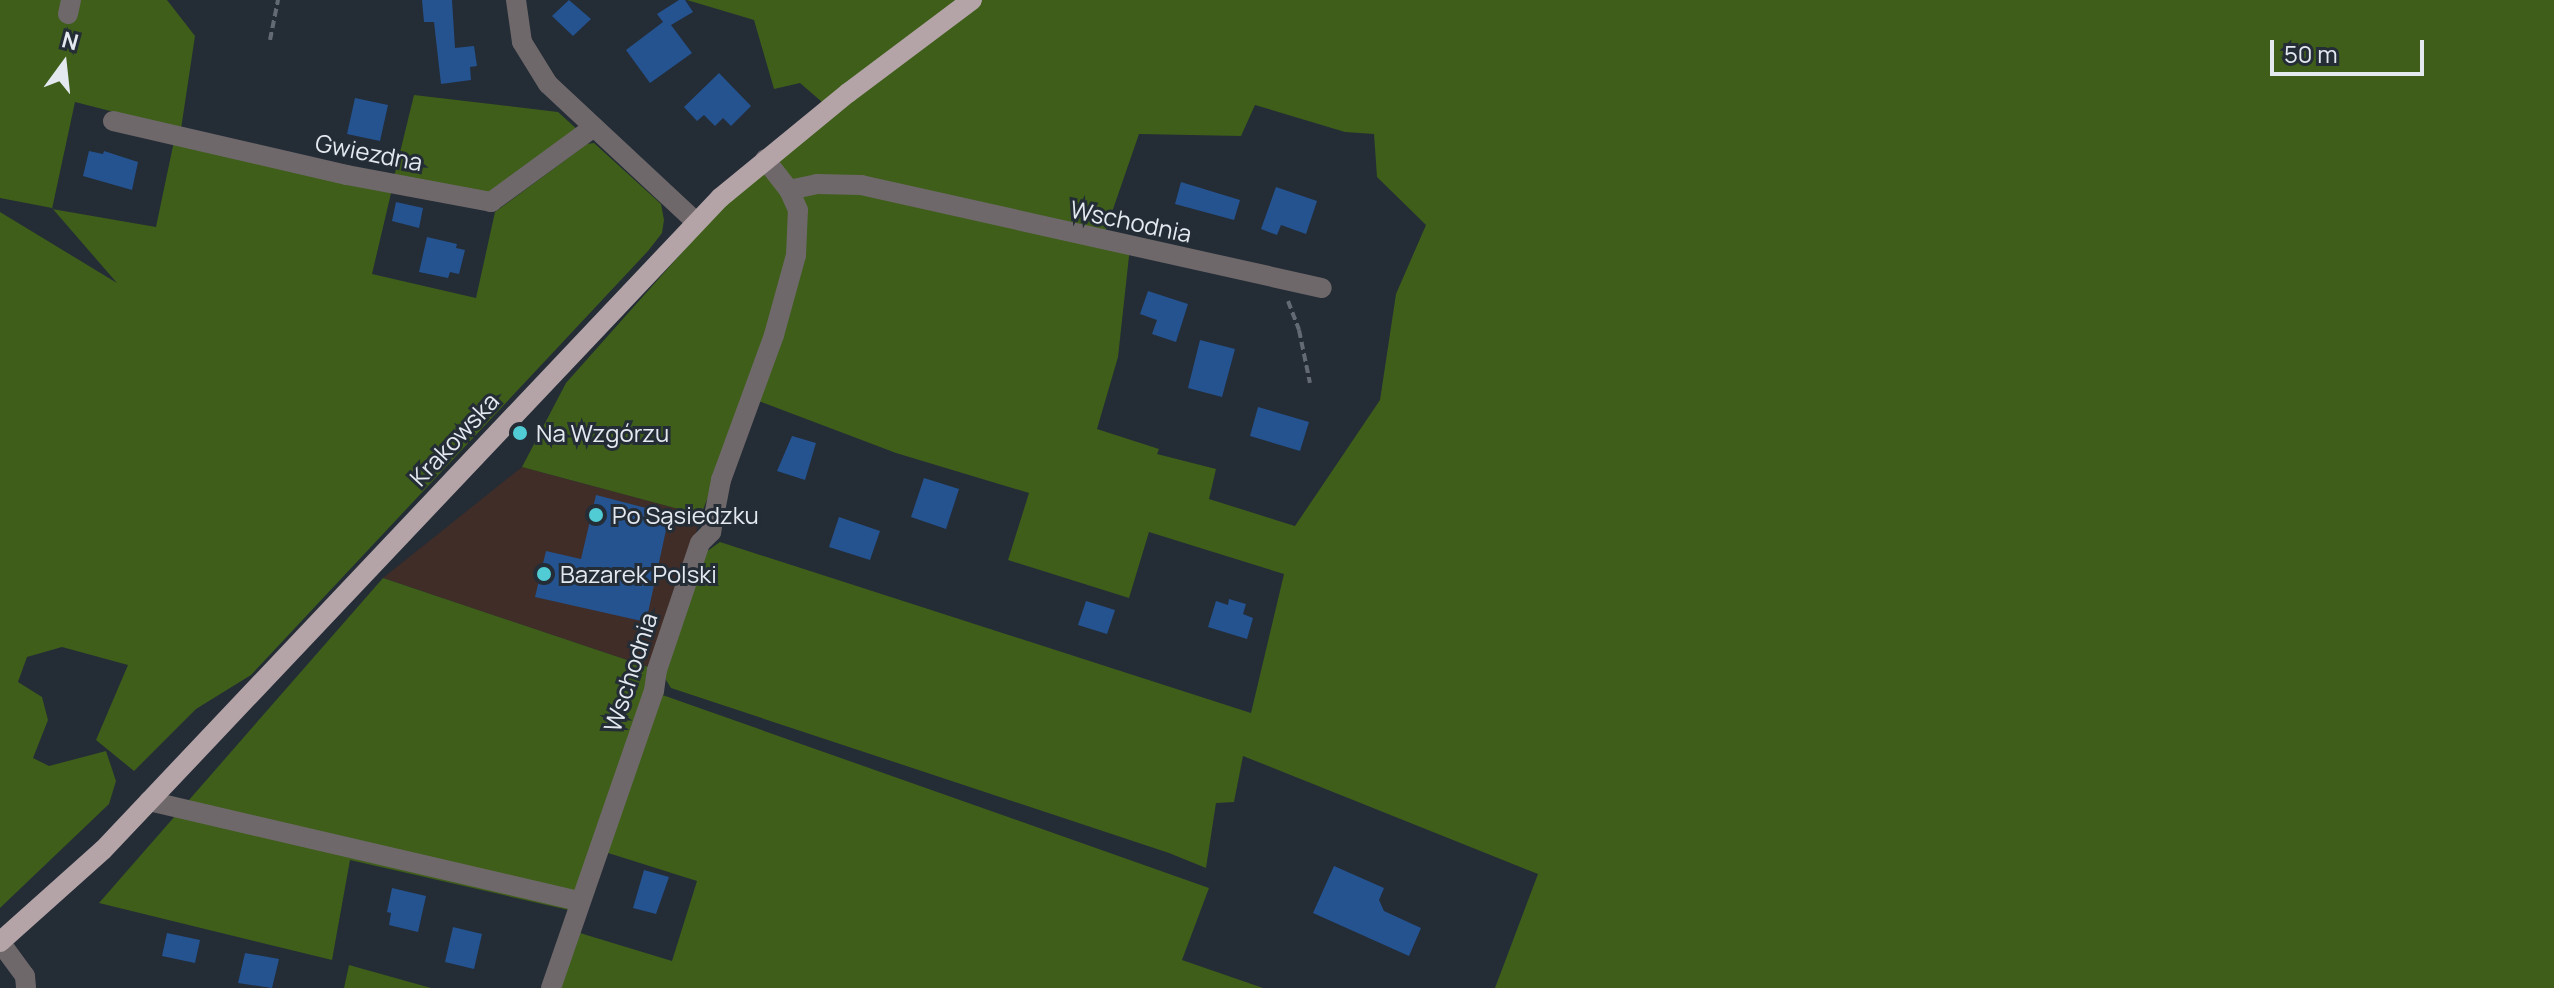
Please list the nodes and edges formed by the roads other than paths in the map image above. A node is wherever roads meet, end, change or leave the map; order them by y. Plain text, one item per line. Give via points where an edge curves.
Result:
1 (516, 0) edge
2 (972, 0) edge
3 (113, 121) dead end
4 (594, 127) junction
5 (765, 159) junction
6 (789, 190) junction
7 (696, 222) junction
8 (1322, 288) dead end
9 (149, 801) junction
10 (580, 901) junction
11 (0, 942) edge
12 (26, 988) edge
13 (551, 988) edge

1 - 4 street via 522,42 533,64
2 - 5 main road, Krakowska
3 - 4 street, Gwiezdna via 491,202
4 - 7 street
5 - 6 street, Wschodnia
5 - 7 main road, Krakowska
6 - 8 street, Wschodnia via 817,184 861,185
6 - 10 street, Wschodnia via 798,210 799,231 774,335 721,480 711,532 700,543
7 - 9 main road, Krakowska
9 - 10 street
9 - 11 main road, Krakowska via 66,886
10 - 13 street, Wschodnia
11 - 12 street via 25,976

